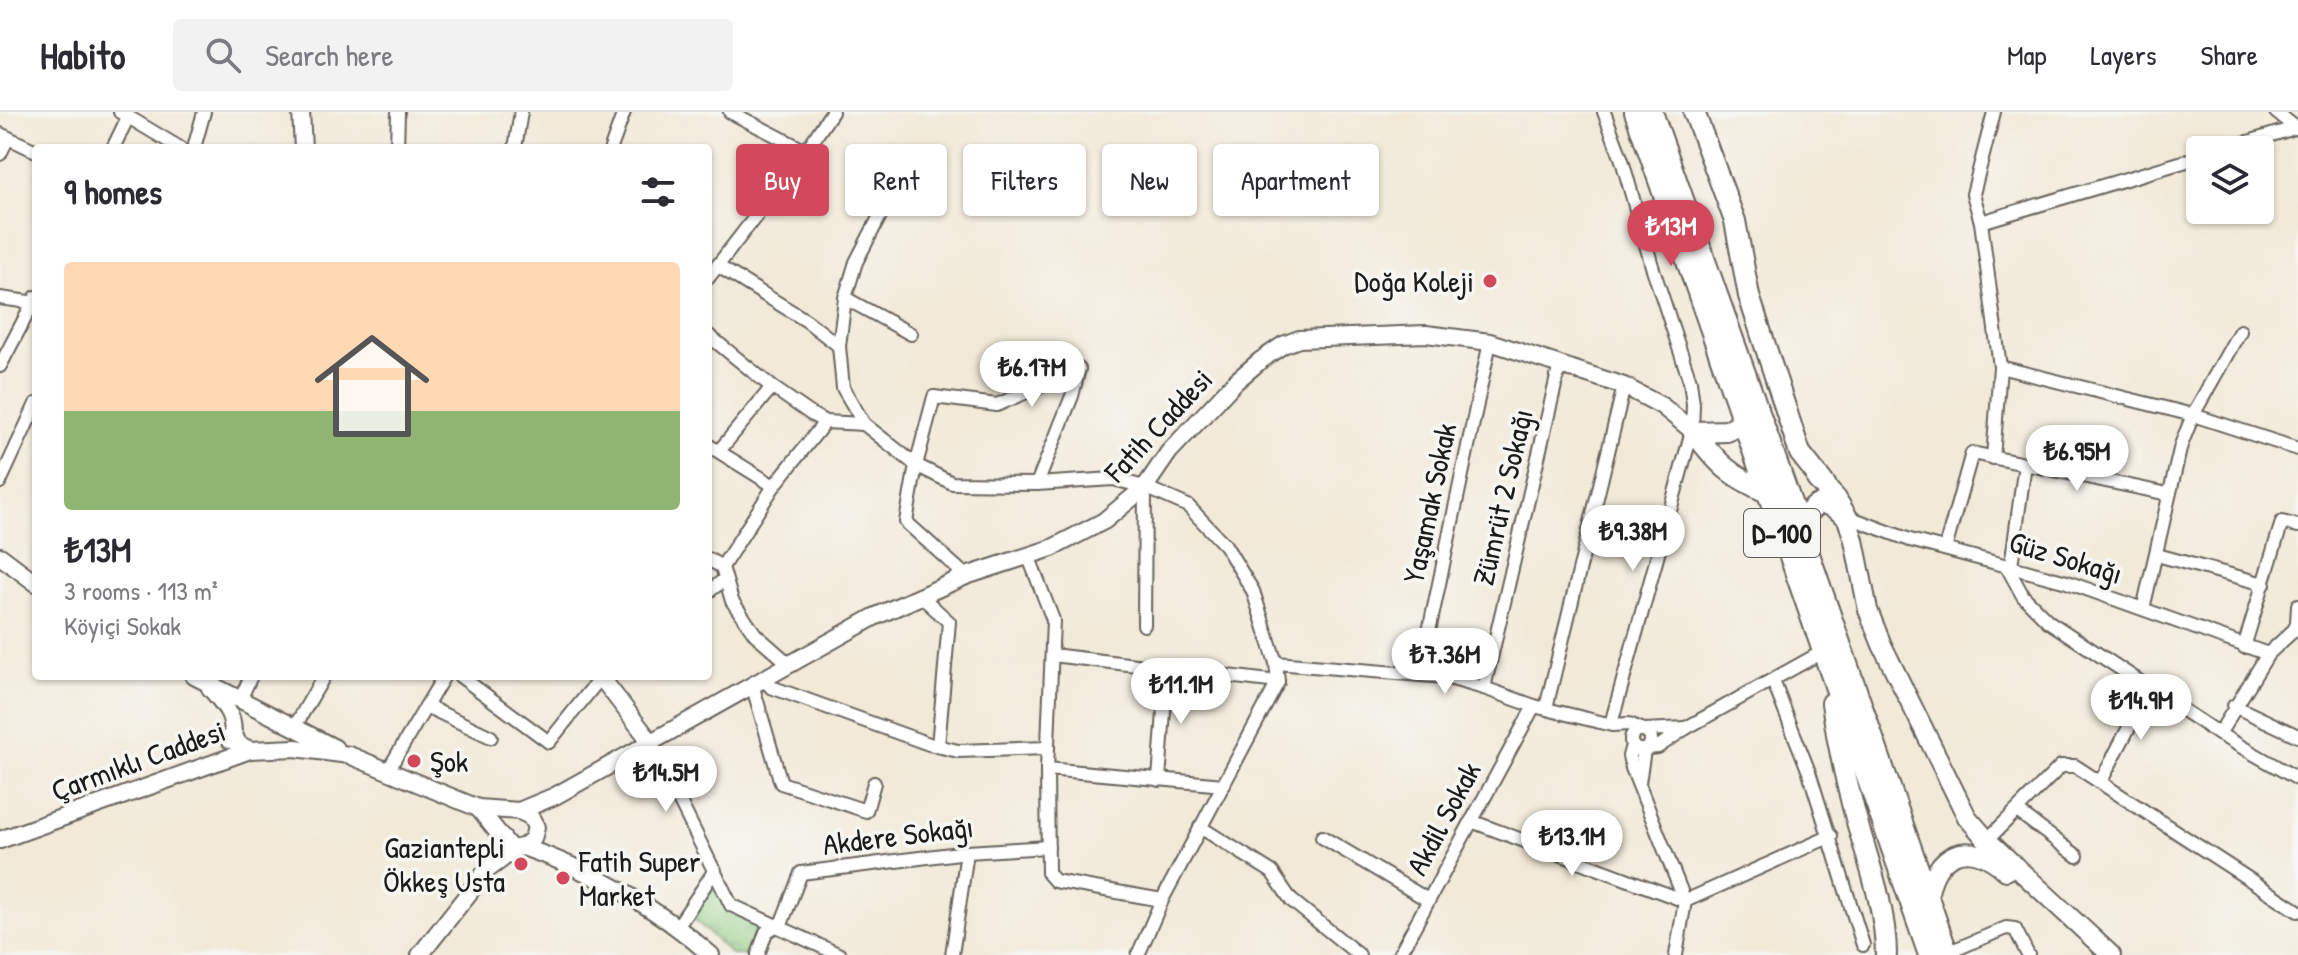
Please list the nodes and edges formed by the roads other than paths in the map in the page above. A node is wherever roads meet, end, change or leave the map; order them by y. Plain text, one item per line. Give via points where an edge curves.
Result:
1 (204, 112) edge
2 (301, 112) edge
3 (398, 112) edge
4 (624, 112) edge
5 (730, 112) edge
6 (832, 112) edge
7 (1604, 112) edge
8 (1635, 112) edge
9 (1652, 112) edge
10 (1694, 112) edge
11 (1994, 112) edge
12 (2276, 112) edge
13 (124, 114) edge
14 (521, 118) edge
15 (2297, 128) edge
16 (4, 136) edge
17 (2270, 136) edge
18 (114, 144) edge
19 (173, 144) edge
20 (195, 144) edge
21 (303, 144) edge
22 (399, 144) edge
23 (516, 144) edge
24 (612, 144) edge
25 (792, 144) edge
26 (811, 144) edge
27 (32, 149) edge
28 (1648, 149) junction
29 (0, 154) edge
30 (1622, 160) junction
31 (2186, 161) edge
32 (756, 216) edge
33 (880, 216) edge
34 (1981, 222) junction
35 (718, 266) junction
36 (712, 273) edge
37 (0, 298) edge
38 (845, 298) junction
39 (32, 301) edge
40 (32, 307) edge
41 (2240, 331) dead end
42 (911, 334) dead end
43 (712, 338) edge
44 (1490, 342) junction
45 (839, 346) junction
46 (1560, 364) junction
47 (0, 366) edge
48 (2000, 367) junction
49 (1624, 386) junction
50 (772, 387) junction
51 (32, 413) edge
52 (2193, 415) junction
53 (825, 422) junction
54 (1743, 422) junction
55 (864, 424) junction
56 (1693, 432) junction
57 (713, 448) edge
58 (2298, 449) edge
59 (1773, 452) junction
60 (1993, 458) junction
61 (2025, 464) junction
62 (916, 465) junction
63 (0, 482) edge
64 (1037, 484) junction
65 (774, 486) junction
66 (1826, 486) junction
67 (1145, 487) junction
68 (1769, 493) junction
69 (2168, 494) junction
70 (1846, 516) junction
71 (1799, 525) junction
72 (2298, 526) edge
73 (1945, 549) junction
74 (1028, 555) junction
75 (2157, 555) junction
76 (0, 556) edge
77 (712, 562) edge
78 (2008, 566) junction
79 (724, 573) junction
80 (966, 576) junction
81 (32, 580) edge
82 (2264, 584) junction
83 (712, 587) edge
84 (921, 596) junction
85 (2298, 605) edge
86 (2143, 609) junction
87 (1144, 625) dead end
88 (2297, 626) edge
89 (2244, 647) junction
90 (1824, 651) junction
91 (2268, 654) junction
92 (1052, 655) junction
93 (788, 663) junction
94 (1276, 663) junction
95 (1167, 670) junction
96 (1420, 674) junction
97 (201, 680) edge
98 (203, 680) edge
99 (249, 680) edge
100 (322, 680) edge
101 (442, 680) edge
102 (465, 680) edge
103 (599, 680) edge
104 (603, 680) edge
105 (757, 681) junction
106 (1773, 681) junction
107 (1278, 682) junction
108 (2150, 687) junction
109 (1484, 688) junction
110 (240, 700) junction
111 (426, 706) junction
112 (2234, 706) junction
113 (1540, 707) junction
114 (262, 712) junction
115 (1611, 724) junction
116 (294, 728) junction
117 (1686, 728) junction
118 (233, 729) junction
119 (1643, 730) junction
120 (2219, 734) junction
121 (2298, 736) edge
122 (491, 737) dead end
123 (650, 741) junction
124 (938, 746) junction
125 (1638, 746) junction
126 (1048, 748) junction
127 (253, 750) junction
128 (349, 755) junction
129 (208, 763) junction
130 (1047, 769) junction
131 (387, 772) junction
132 (2298, 779) edge
133 (1159, 780) junction
134 (2101, 781) junction
135 (874, 783) dead end
136 (1224, 785) junction
137 (555, 796) junction
138 (478, 808) junction
139 (2017, 811) junction
140 (516, 812) junction
141 (1471, 821) junction
142 (1200, 827) junction
143 (536, 830) junction
144 (501, 835) junction
145 (1831, 836) junction
146 (1322, 837) dead end
147 (0, 840) edge
148 (1987, 840) junction
149 (520, 847) junction
150 (1048, 847) junction
151 (967, 852) junction
152 (2077, 856) dead end
153 (564, 861) junction
154 (487, 870) junction
155 (715, 870) junction
156 (1162, 900) junction
157 (1428, 900) junction
158 (1928, 900) junction
159 (1685, 901) junction
160 (2298, 911) edge
161 (678, 926) junction
162 (775, 926) junction
163 (1863, 945) dead end
164 (1941, 954) edge
165 (420, 955) edge
166 (711, 955) edge
167 (758, 955) edge
168 (840, 955) edge
169 (952, 955) edge
170 (1138, 955) edge
171 (1359, 955) edge
172 (1399, 955) edge
173 (1676, 955) edge
174 (1886, 955) edge
175 (2028, 955) edge
176 (2095, 955) edge
177 (2111, 955) edge

1 - 20 street
2 - 21 main road
3 - 22 street
4 - 24 street
5 - 25 street
6 - 26 street
7 - 30 street
8 - 28 highway, D-100
9 - 59 highway, D-100
10 - 66 highway via 1735,221 1749,296 1800,453
11 - 34 street via 1973,194
12 - 15 street
13 - 18 street
13 - 19 street
14 - 23 street
15 - 17 street
16 - 27 street
16 - 29 street
28 - 30 street
28 - 54 highway, D-100
30 - 56 street via 1690,381
31 - 34 street
32 - 35 street
33 - 38 street
34 - 48 street
35 - 36 street
35 - 45 street
37 - 39 street
38 - 42 street
38 - 45 street
40 - 47 street
41 - 52 street
43 - 50 street
44 - 46 main road, Fatih Caddesi
44 - 67 main road, Fatih Caddesi via 1426,334 1299,339 1283,345 1235,382 1169,452
44 - 96 street, Yaşamak Sokak
45 - 55 street via 843,388
46 - 49 main road, Fatih Caddesi
46 - 109 street, Zümrüt 2 Sokağı
48 - 52 street
48 - 60 street
49 - 56 main road, Fatih Caddesi via 1662,406
49 - 113 street, Akdil Sokak
50 - 53 street
50 - 57 street
51 - 63 street
52 - 58 street
52 - 69 street
53 - 55 street
53 - 65 street
54 - 56 highway via 1727,431
54 - 68 highway, D-100
55 - 62 street
56 - 68 highway via 1719,465
56 - 115 street
57 - 65 street
59 - 66 highway
59 - 71 highway, D-100
60 - 61 street
60 - 73 street via 1972,453
61 - 69 street
61 - 78 street
62 - 64 street via 952,483
62 - 64 street via 934,397 997,405 1079,369
62 - 80 street via 906,522
64 - 67 street via 1113,479
65 - 79 street
66 - 70 highway
67 - 74 main road, Fatih Caddesi via 1104,521
67 - 87 street
67 - 94 street via 1188,506 1225,545 1253,591
68 - 90 highway, D-100
69 - 75 street
70 - 71 highway via 1823,504 1812,507
70 - 73 street, Güz Sokağı
70 - 148 main road via 1868,610 1882,645 1961,806
71 - 158 highway, D-100
72 - 82 street via 2282,522
73 - 78 street, Güz Sokağı
74 - 80 main road, Fatih Caddesi
74 - 92 street via 1053,620
75 - 82 street
75 - 86 street
76 - 81 main road
77 - 79 street
78 - 86 street, Güz Sokağı
78 - 108 street via 2023,596 2048,621
79 - 83 street
79 - 93 street via 732,601 755,634
80 - 84 main road, Fatih Caddesi
82 - 89 street
84 - 93 main road, Fatih Caddesi
84 - 124 street via 949,622
85 - 88 street
86 - 89 street, Güz Sokağı
88 - 91 street
89 - 91 street, Güz Sokağı
90 - 106 street
90 - 164 highway, D-100
90 - 174 highway via 1840,757 1878,897
91 - 112 street
92 - 95 street
92 - 126 street
93 - 105 main road, Fatih Caddesi
94 - 96 street
94 - 107 street
95 - 107 street
95 - 133 street
96 - 109 street
97 - 118 main road via 222,701
98 - 110 main road
99 - 110 street
100 - 116 street
101 - 111 street
102 - 103 street via 549,742
104 - 123 main road
105 - 123 main road, Fatih Caddesi
105 - 124 street
105 - 135 street via 781,783 866,811
106 - 117 street
106 - 145 street
107 - 136 street
108 - 120 street
108 - 134 street
109 - 113 street
110 - 114 main road
111 - 122 street
111 - 131 street
112 - 120 street
112 - 121 street
113 - 115 street
113 - 141 street, Akdil Sokak
114 - 116 main road
114 - 118 main road via 240,715
114 - 127 main road via 272,725 272,738
115 - 119 street
115 - 125 street
116 - 128 main road
117 - 119 street
117 - 125 street via 1658,747
118 - 127 main road via 238,744
118 - 129 main road via 228,744
119 - 125 street via 1651,738
120 - 132 street
123 - 137 main road, Fatih Caddesi
123 - 155 street
124 - 126 street via 958,751
125 - 159 street via 1639,783
126 - 130 street
127 - 128 main road, Çarmıklı Caddesi via 295,748
127 - 129 main road, Çarmıklı Caddesi
128 - 131 main road, Çarmıklı Caddesi
129 - 147 main road, Çarmıklı Caddesi
130 - 133 street
130 - 150 street
131 - 138 main road, Çarmıklı Caddesi
133 - 136 street
134 - 139 street via 2075,766 2061,766
134 - 160 street
136 - 142 street
137 - 140 main road, Fatih Caddesi
137 - 143 main road
138 - 140 main road
138 - 144 main road
139 - 148 street
139 - 152 street
140 - 143 main road via 530,816
140 - 144 main road via 503,820
141 - 157 street, Akdil Sokak
141 - 159 street
142 - 156 street
142 - 171 street via 1272,872 1291,900
143 - 149 main road
143 - 153 main road
144 - 149 main road via 511,847
144 - 154 main road
145 - 159 street
145 - 163 street
146 - 157 street
148 - 177 main road
149 - 153 main road
149 - 154 main road
150 - 151 street, Akdere Sokağı
150 - 156 street via 1048,873 1055,881
151 - 162 street, Akdere Sokağı via 801,873 782,922
151 - 169 street
153 - 161 main road
154 - 165 main road
155 - 161 street
155 - 162 street via 731,905
156 - 170 street
157 - 172 street, Akdil Sokak
158 - 164 highway, D-100
158 - 176 main road via 1939,864 1951,855 1977,853 1994,860
159 - 173 street
161 - 166 main road
162 - 167 street, Akdere Sokağı via 766,932
162 - 168 street
164 - 175 street via 2006,928 2015,929

